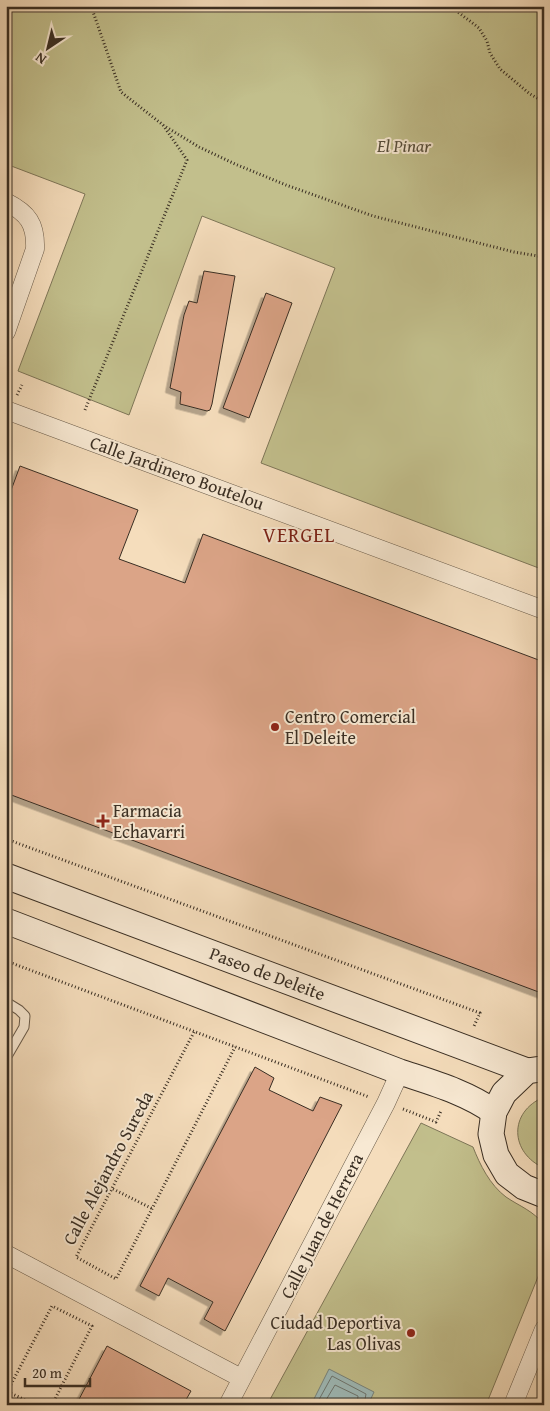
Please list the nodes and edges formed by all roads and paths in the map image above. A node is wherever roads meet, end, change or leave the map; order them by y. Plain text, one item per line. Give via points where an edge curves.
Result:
1 (91, 6) edge
2 (450, 6) edge
3 (544, 102) edge
4 (163, 125) junction
5 (6, 202) edge
6 (544, 257) edge
7 (6, 332) edge
8 (6, 410) edge
9 (85, 410) dead end
10 (544, 610) edge
11 (6, 839) edge
12 (6, 876) edge
13 (6, 921) edge
14 (6, 961) edge
15 (6, 1002) edge
16 (194, 1032) junction
17 (235, 1047) junction
18 (465, 1047) junction
19 (6, 1058) edge
20 (535, 1070) edge
21 (400, 1072) junction
22 (449, 1088) junction
23 (386, 1103) junction
24 (494, 1112) junction
25 (113, 1189) junction
26 (544, 1195) edge
27 (153, 1209) junction
28 (6, 1254) edge
29 (544, 1329) edge
30 (241, 1378) junction
31 (7, 1393) edge
32 (36, 1405) edge
33 (52, 1405) edge
34 (228, 1405) edge
35 (513, 1405) edge

1 - 4 path via 121,92
2 - 3 path via 479,28 500,69
4 - 6 path via 235,164 373,216
4 - 9 path via 187,160
5 - 7 street via 23,212 36,236 35,249
8 - 10 street, Calle Jardinero Boutelou
11 - 18 path via 480,1013
12 - 18 main road, Paseo de Deleite
13 - 21 main road
14 - 16 path
15 - 19 lane via 25,1016 24,1027
16 - 17 path
16 - 25 path, Calle Alejandro Sureda
17 - 23 path
17 - 27 path, Calle Alejandro Sureda
18 - 20 main road, Paseo de Deleite
20 - 24 main road via 504,1092
21 - 22 main road
21 - 23 street, Calle Juan de Herrera
22 - 23 path via 436,1122
22 - 24 main road
23 - 30 street, Calle Juan de Herrera
24 - 26 main road via 492,1134 496,1155 507,1174 524,1187
25 - 27 path
25 - 27 path, Calle Alejandro Sureda via 76,1257 116,1279
28 - 30 street
29 - 35 street
30 - 34 street, Calle Juan de Herrera
31 - 32 path
31 - 33 path via 52,1306 92,1326

